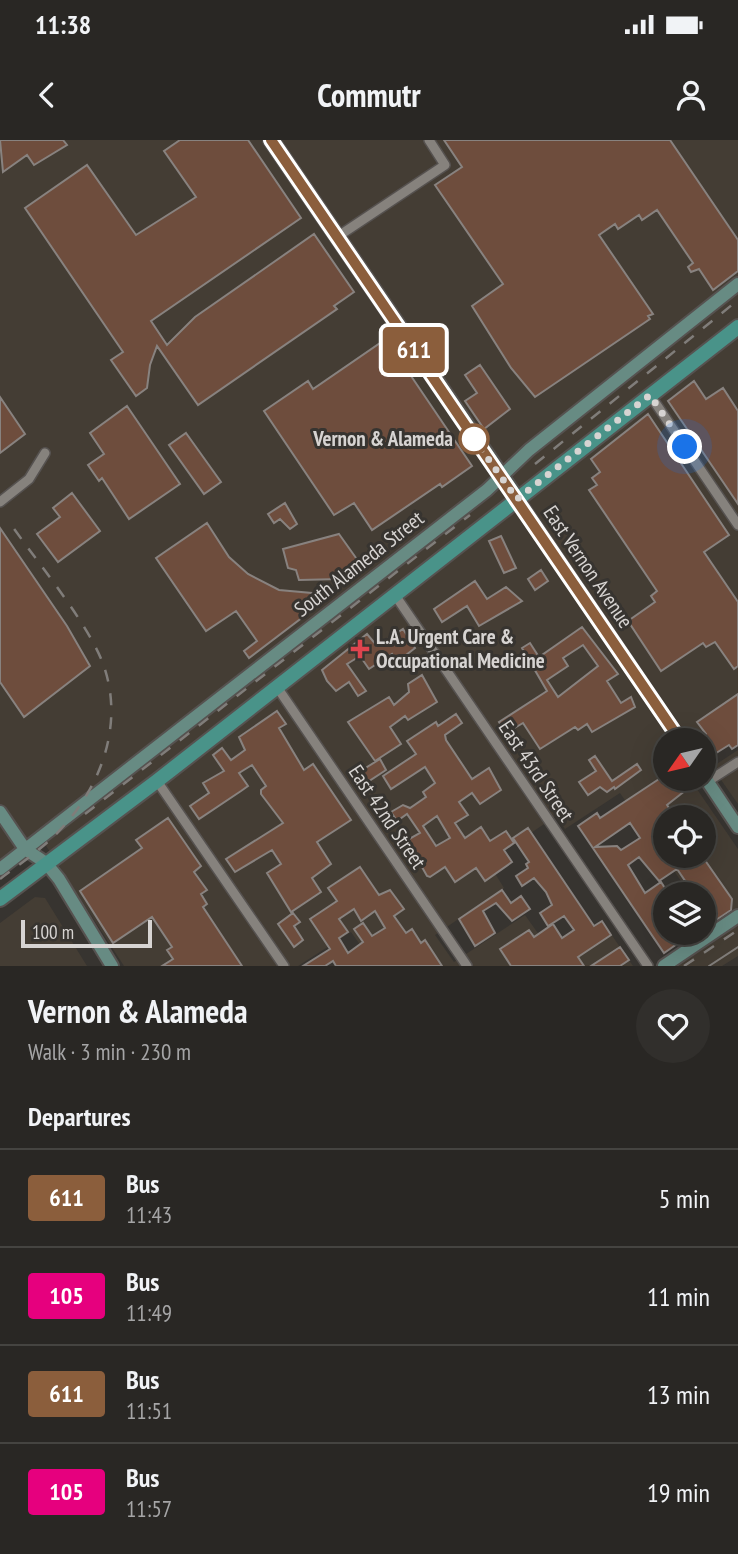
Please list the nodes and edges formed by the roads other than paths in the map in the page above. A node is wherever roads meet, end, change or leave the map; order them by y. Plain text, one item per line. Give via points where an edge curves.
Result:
1 (271, 140) edge
2 (429, 140) edge
3 (337, 237) junction
4 (738, 284) edge
5 (738, 327) edge
6 (650, 395) junction
7 (46, 453) dead end
8 (500, 477) junction
9 (517, 499) junction
10 (0, 502) edge
11 (738, 525) edge
12 (395, 595) junction
13 (277, 687) junction
14 (672, 728) edge
15 (738, 762) edge
16 (716, 773) edge
17 (157, 781) junction
18 (713, 791) edge
19 (0, 812) edge
20 (738, 827) edge
21 (25, 849) junction
22 (46, 863) junction
23 (0, 869) edge
24 (0, 899) edge
25 (738, 916) edge
26 (112, 966) edge
27 (284, 966) edge
28 (467, 966) edge
29 (648, 966) edge
30 (664, 966) edge

1 - 3 main road, East Vernon Avenue
2 - 3 street via 445,164
3 - 8 main road, East Vernon Avenue
4 - 8 street, South Alameda Street
5 - 6 main road
6 - 9 main road
6 - 11 street
7 - 10 street via 29,479
8 - 9 main road, East Vernon Avenue
8 - 21 street, South Alameda Street
9 - 12 main road
9 - 14 street, East Vernon Avenue
12 - 13 main road
12 - 29 street, East 43rd Street
13 - 17 main road
13 - 28 street, East 42nd Street
15 - 16 street
17 - 22 main road
17 - 27 street
18 - 20 street
19 - 21 street
21 - 22 street
21 - 23 street, South Alameda Street
22 - 24 main road
22 - 26 street
25 - 30 street

